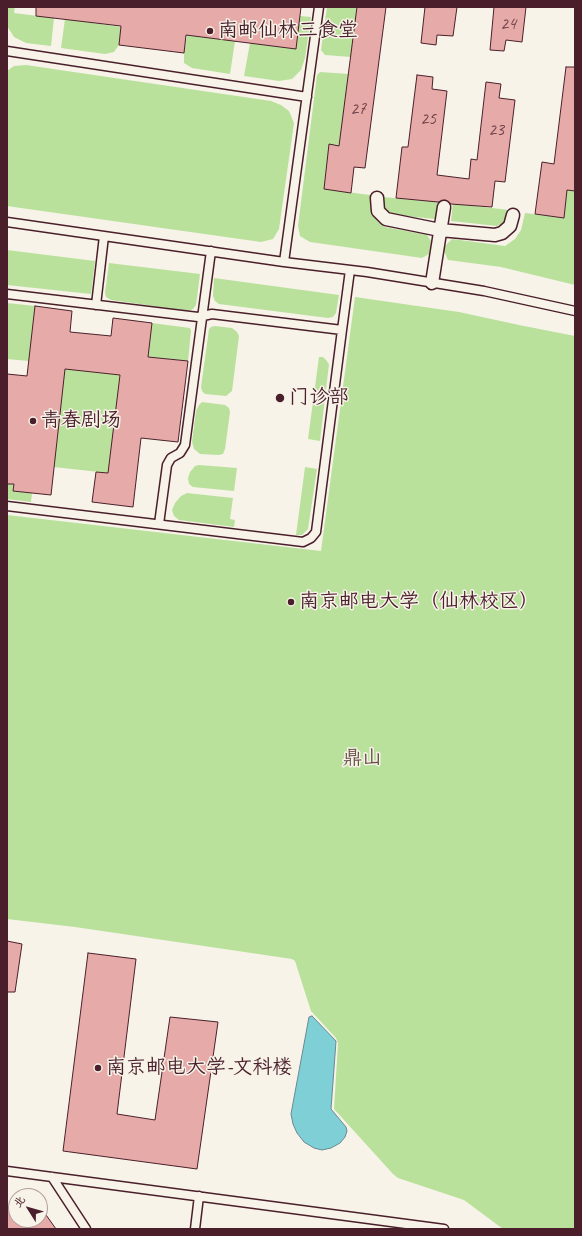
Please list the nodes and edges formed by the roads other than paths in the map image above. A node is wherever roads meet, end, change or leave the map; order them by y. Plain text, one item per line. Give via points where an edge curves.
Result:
1 (319, 7) edge
2 (7, 51) edge
3 (307, 97) junction
4 (377, 198) dead end
5 (444, 207) dead end
6 (513, 215) dead end
7 (7, 222) edge
8 (440, 230) junction
9 (104, 236) junction
10 (211, 251) junction
11 (284, 262) junction
12 (350, 270) junction
13 (432, 283) junction
14 (7, 294) edge
15 (96, 304) junction
16 (575, 311) edge
17 (203, 315) junction
18 (342, 330) junction
19 (7, 506) edge
20 (159, 524) junction
21 (7, 1171) edge
22 (52, 1177) junction
23 (199, 1196) junction
24 (86, 1229) edge
25 (195, 1229) edge
26 (444, 1229) edge

1 - 3 lane
2 - 3 lane
3 - 11 lane
4 - 8 street via 378,211 386,219
5 - 8 street
6 - 8 street via 510,226 502,234
7 - 9 lane
8 - 13 street
9 - 10 lane
9 - 15 lane
10 - 11 lane
10 - 17 lane
11 - 12 lane
12 - 13 lane
12 - 18 lane
13 - 16 lane via 484,291
14 - 15 lane
15 - 17 lane via 198,317
17 - 18 lane
17 - 20 lane via 185,445 167,465
18 - 20 lane via 316,532 311,538 303,542
19 - 20 lane
21 - 22 lane
22 - 23 lane
22 - 24 lane
23 - 25 lane
23 - 26 lane

